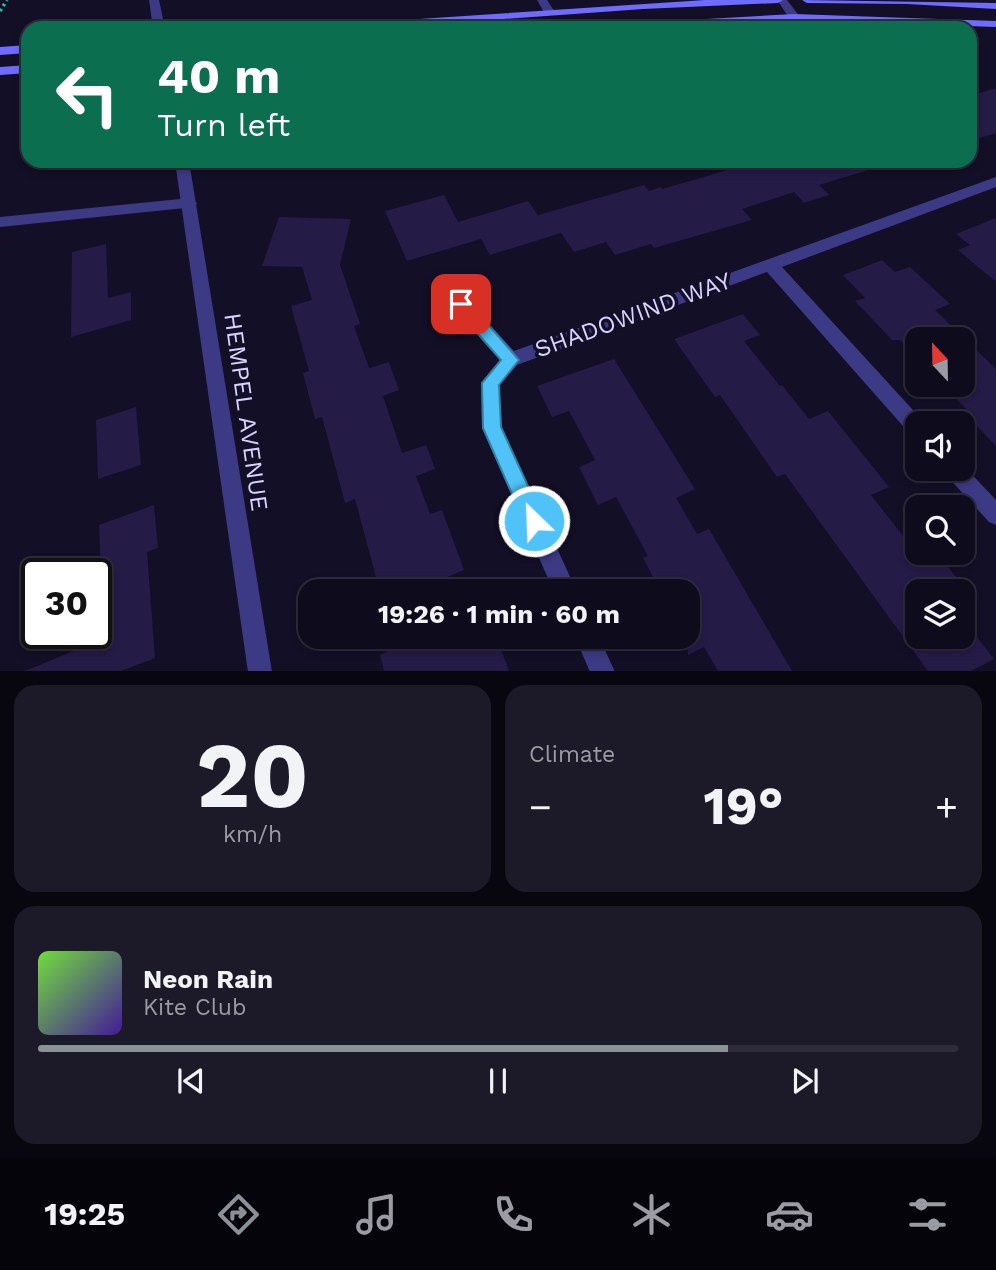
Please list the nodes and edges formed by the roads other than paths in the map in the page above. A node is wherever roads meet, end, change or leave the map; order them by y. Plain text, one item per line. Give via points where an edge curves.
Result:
1 (154, 0) edge
2 (542, 0) edge
3 (780, 0) edge
4 (807, 0) edge
5 (996, 6) edge
6 (549, 12) junction
7 (794, 17) junction
8 (158, 21) edge
9 (425, 21) edge
10 (723, 21) edge
11 (909, 21) edge
12 (977, 23) edge
13 (996, 24) edge
14 (21, 50) edge
15 (0, 51) edge
16 (21, 70) edge
17 (0, 71) edge
18 (183, 168) edge
19 (996, 182) edge
20 (190, 203) junction
21 (0, 222) edge
22 (770, 265) junction
23 (461, 304) dead end
24 (511, 360) junction
25 (905, 415) edge
26 (965, 481) edge
27 (996, 515) edge
28 (560, 579) edge
29 (593, 649) edge
30 (260, 671) edge
31 (603, 671) edge

1 - 8 street
2 - 6 street
3 - 6 main road
3 - 7 street
4 - 5 main road
6 - 9 main road
7 - 10 main road
7 - 11 main road
12 - 13 main road
14 - 15 main road
16 - 17 main road
18 - 20 street, HEMPEL AVENUE
19 - 22 street, SHADOWIND WAY
20 - 21 street
20 - 30 street, HEMPEL AVENUE
22 - 24 street, SHADOWIND WAY
22 - 25 street
23 - 24 street
24 - 28 street, SHADOWIND WAY via 490,383 492,428
26 - 27 street
29 - 31 street

